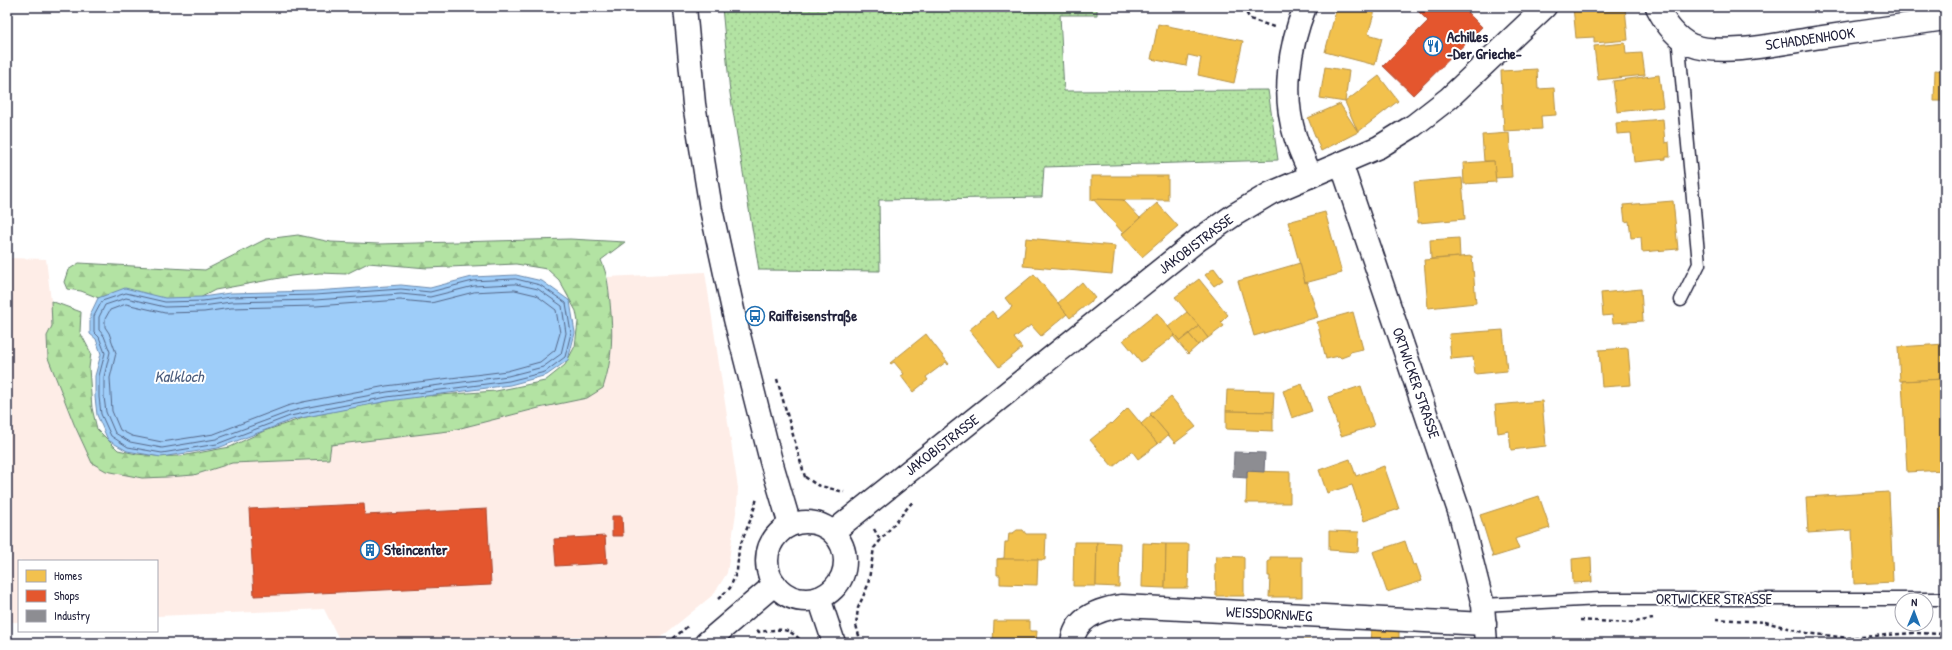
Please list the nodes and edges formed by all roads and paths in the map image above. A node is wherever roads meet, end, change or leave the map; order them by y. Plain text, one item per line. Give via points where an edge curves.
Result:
1 (685, 7) edge
2 (1243, 7) edge
3 (1305, 7) edge
4 (1545, 7) edge
5 (1657, 7) edge
6 (1945, 19) edge
7 (1296, 32) junction
8 (1678, 35) junction
9 (1341, 164) junction
10 (1311, 176) junction
11 (1681, 300) dead end
12 (775, 373) dead end
13 (805, 477) junction
14 (778, 485) junction
15 (917, 494) dead end
16 (861, 510) junction
17 (790, 525) junction
18 (833, 532) junction
19 (775, 584) junction
20 (819, 598) junction
21 (1945, 599) edge
22 (715, 602) dead end
23 (1660, 618) dead end
24 (1714, 619) dead end
25 (1576, 620) dead end
26 (691, 622) dead end
27 (1485, 624) edge
28 (1945, 634) edge
29 (668, 643) edge
30 (706, 643) edge
31 (834, 643) edge
32 (862, 643) edge
33 (1072, 643) edge

1 - 14 street via 694,104 710,209 735,320
2 - 7 path via 1250,19
3 - 7 street
4 - 9 street, JAKOBISTRASSE via 1449,98 1413,126 1379,147
5 - 8 street, SCHADDENHOOK
6 - 8 street, SCHADDENHOOK via 1730,49 1691,44
7 - 10 street via 1290,68 1290,114 1295,137
8 - 11 lane via 1699,264
9 - 10 street, JAKOBISTRASSE
9 - 27 street, ORTWICKER STRASSE via 1460,514
10 - 16 street, JAKOBISTRASSE via 1271,193 1234,214 1198,240
12 - 13 path
13 - 14 path
13 - 16 path via 817,485 850,493
14 - 17 street
14 - 22 path via 756,499 740,548 737,571 730,588
15 - 32 path via 874,548 868,584 858,608 856,625
16 - 18 street, JAKOBISTRASSE
17 - 18 street via 812,522
17 - 19 street via 773,540 768,551 767,562
18 - 20 street via 841,542 845,554 845,567 840,580 832,590
19 - 20 street via 784,593 796,598
19 - 30 street
20 - 31 street
21 - 27 lane, ORTWICKER STRASSE via 1602,599
23 - 25 path via 1628,623
24 - 28 path via 1765,622 1807,633 1848,638 1913,632
26 - 29 path
27 - 33 street, WEISSDORNWEG via 1122,606 1089,615 1077,626

